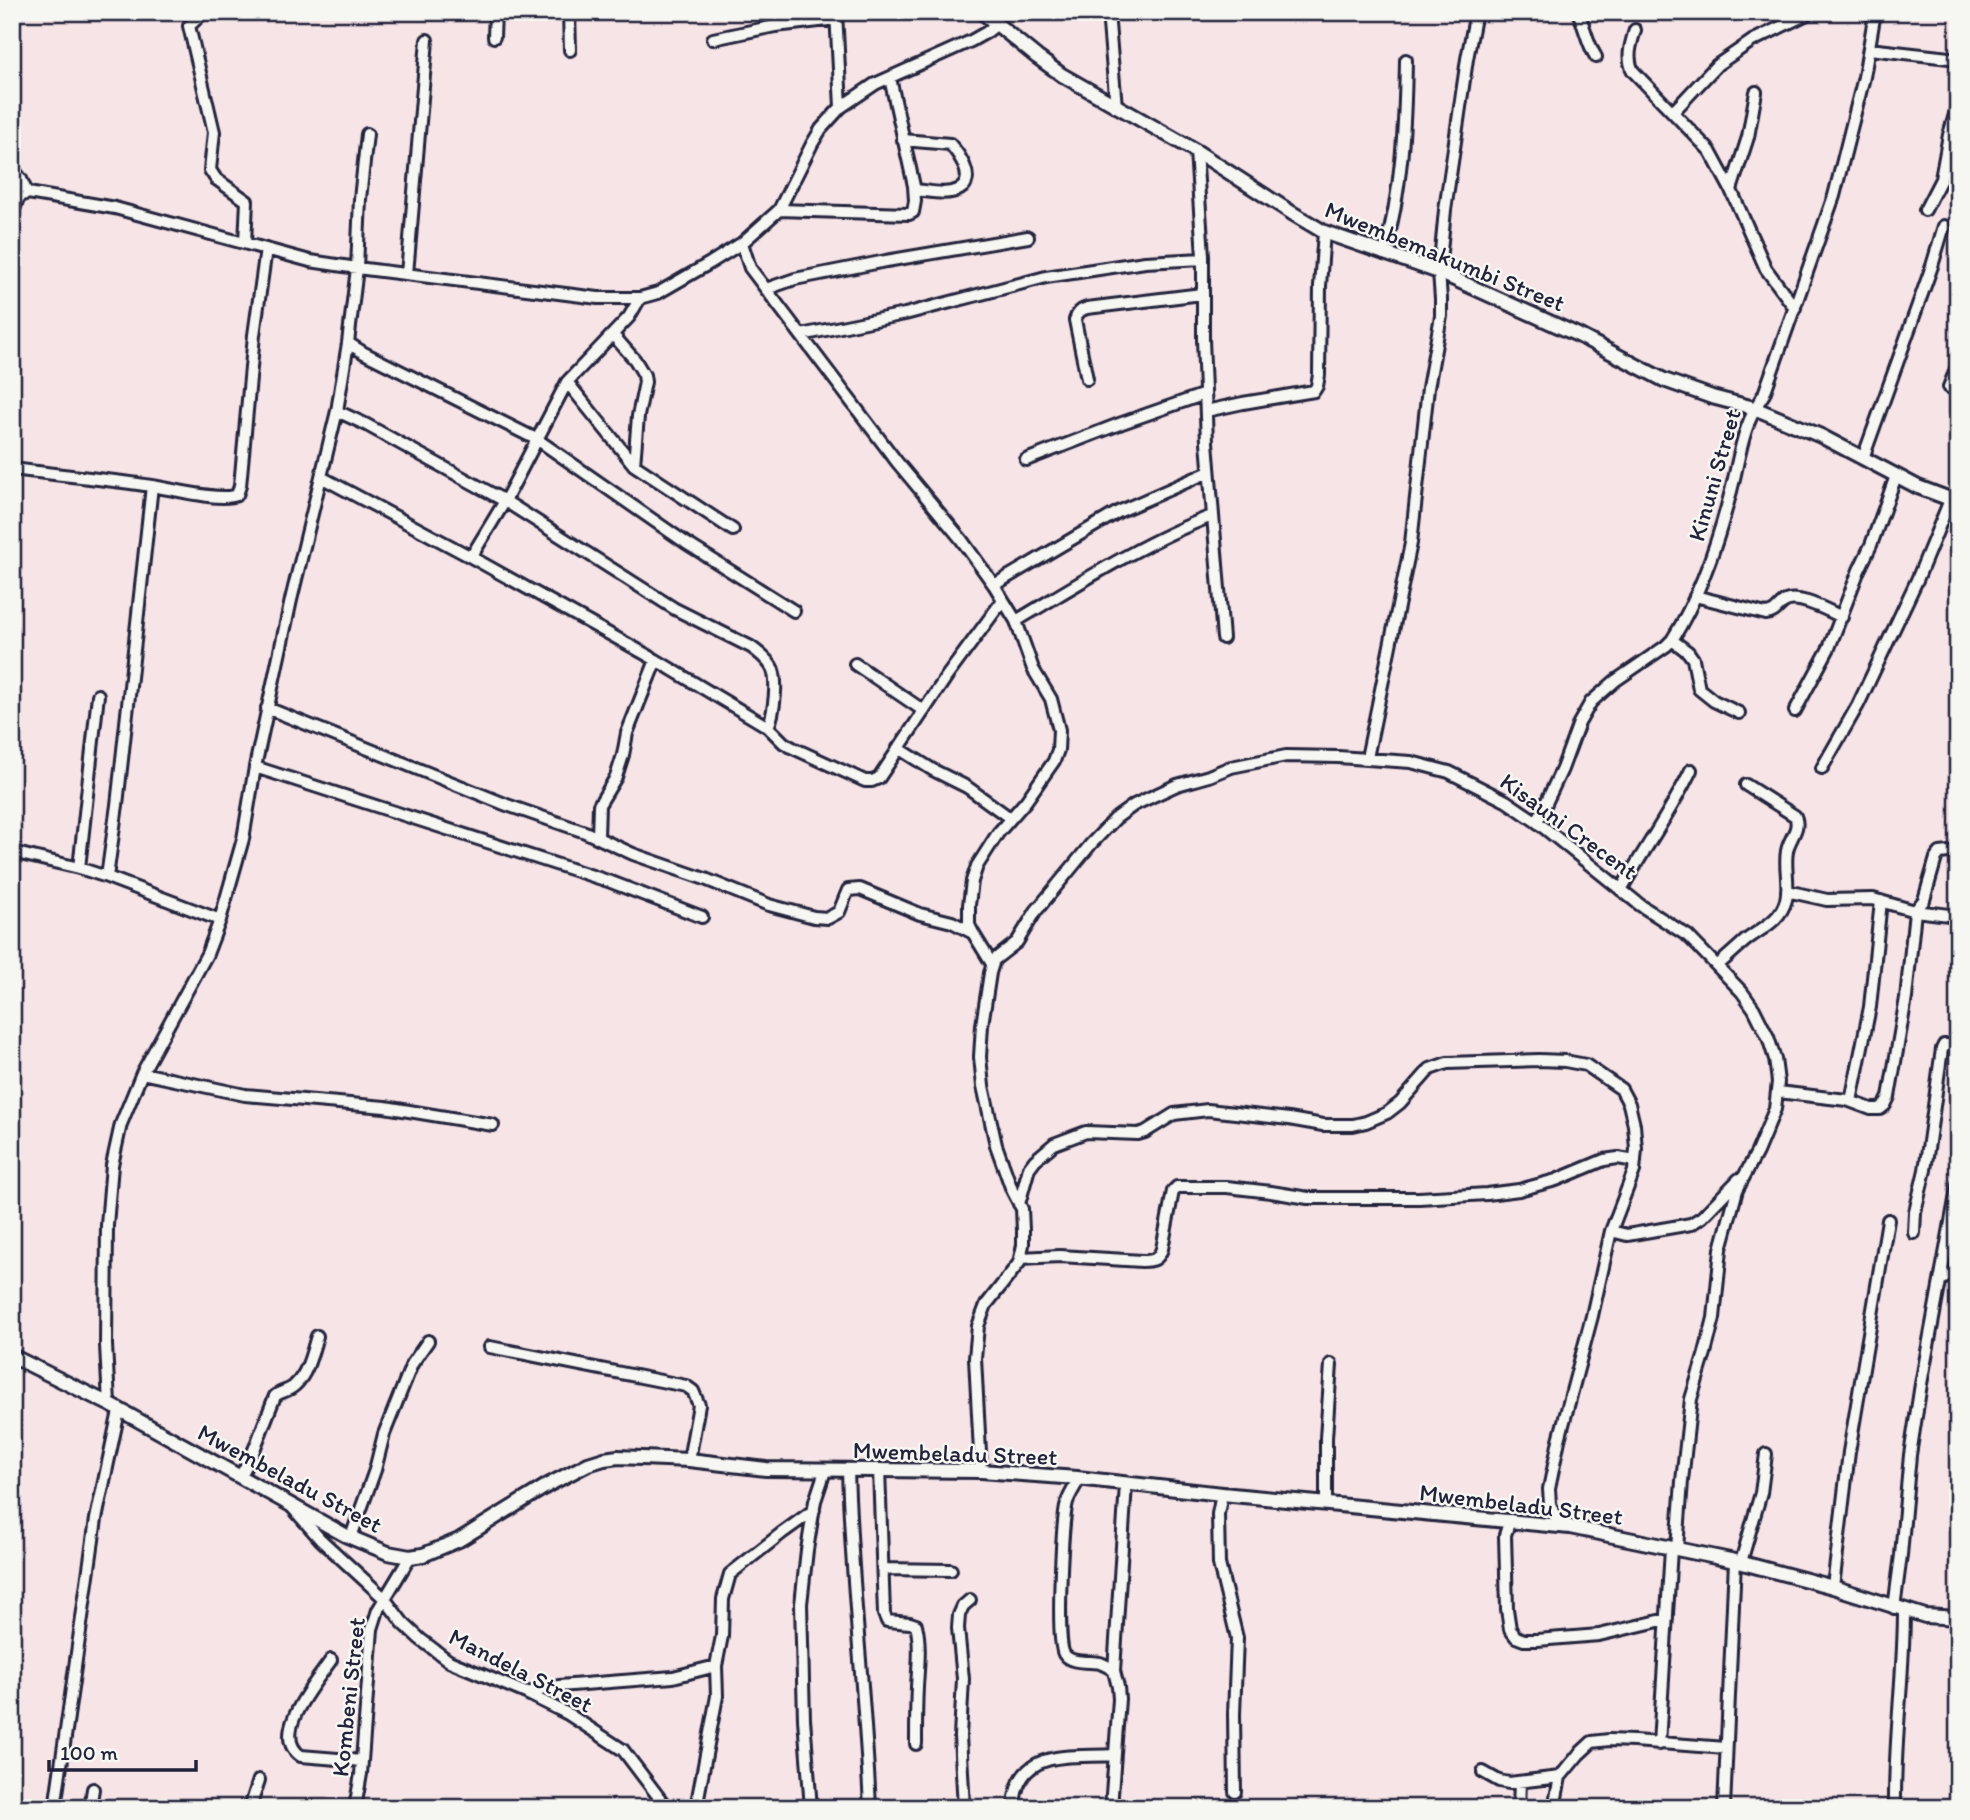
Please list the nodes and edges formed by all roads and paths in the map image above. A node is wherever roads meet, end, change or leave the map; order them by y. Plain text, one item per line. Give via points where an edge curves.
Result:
1 (204, 12) edge
2 (495, 12) edge
3 (569, 12) edge
4 (982, 12) edge
5 (1108, 12) edge
6 (1476, 12) edge
7 (1578, 12) edge
8 (1811, 12) edge
9 (1875, 12) edge
10 (837, 16) edge
11 (999, 18) edge
12 (1635, 30) dead end
13 (494, 37) dead end
14 (713, 39) dead end
15 (427, 40) dead end
16 (1869, 49) junction
17 (570, 50) dead end
18 (1595, 57) dead end
19 (1406, 60) dead end
20 (1958, 60) edge
21 (890, 78) junction
22 (1756, 92) dead end
23 (1958, 104) edge
24 (841, 107) junction
25 (1116, 107) junction
26 (1673, 112) junction
27 (367, 134) dead end
28 (903, 140) junction
29 (1196, 151) junction
30 (12, 169) edge
31 (915, 190) junction
32 (1731, 190) junction
33 (27, 193) junction
34 (779, 210) junction
35 (1925, 210) dead end
36 (12, 223) edge
37 (1944, 226) dead end
38 (1324, 232) junction
39 (1028, 237) dead end
40 (245, 243) junction
41 (742, 243) junction
42 (266, 249) junction
43 (1384, 254) junction
44 (1203, 259) junction
45 (357, 268) junction
46 (1439, 272) junction
47 (407, 274) junction
48 (766, 289) junction
49 (1202, 294) junction
50 (640, 298) junction
51 (1796, 308) junction
52 (613, 335) junction
53 (801, 335) junction
54 (348, 343) junction
55 (1958, 363) edge
56 (1087, 379) dead end
57 (567, 382) junction
58 (1949, 387) dead end
59 (1205, 394) junction
60 (1754, 408) junction
61 (337, 411) junction
62 (1206, 411) junction
63 (538, 440) junction
64 (1863, 458) junction
65 (1026, 460) dead end
66 (634, 465) junction
67 (12, 469) edge
68 (1209, 472) junction
69 (1896, 476) junction
70 (321, 477) junction
71 (152, 486) junction
72 (505, 501) junction
73 (1954, 501) edge
74 (1212, 516) junction
75 (733, 530) dead end
76 (471, 556) junction
77 (994, 585) junction
78 (1695, 596) junction
79 (1003, 600) junction
80 (794, 611) dead end
81 (1842, 617) junction
82 (1016, 621) junction
83 (1223, 638) dead end
84 (1672, 640) junction
85 (656, 660) junction
86 (855, 664) dead end
87 (98, 695) dead end
88 (267, 708) junction
89 (924, 711) junction
90 (1795, 711) dead end
91 (1739, 713) dead end
92 (768, 727) junction
93 (898, 748) junction
94 (1367, 758) junction
95 (255, 766) junction
96 (1822, 768) dead end
97 (1691, 770) dead end
98 (1746, 785) dead end
99 (1010, 818) junction
100 (1537, 822) junction
101 (598, 837) junction
102 (1958, 851) edge
103 (12, 852) edge
104 (79, 868) junction
105 (107, 877) junction
106 (1622, 890) junction
107 (1787, 891) junction
108 (1881, 901) junction
109 (1915, 911) junction
110 (1958, 916) edge
111 (702, 917) dead end
112 (220, 920) junction
113 (973, 933) junction
114 (992, 964) junction
115 (1717, 966) junction
116 (1958, 1045) edge
117 (142, 1073) junction
118 (1778, 1092) junction
119 (1851, 1101) junction
120 (493, 1125) dead end
121 (1635, 1161) junction
122 (1747, 1172) junction
123 (1958, 1184) edge
124 (1019, 1204) junction
125 (1888, 1220) dead end
126 (1611, 1231) junction
127 (1914, 1233) dead end
128 (1021, 1258) junction
129 (1958, 1270) edge
130 (1941, 1280) junction
131 (317, 1336) dead end
132 (428, 1341) dead end
133 (490, 1347) dead end
134 (12, 1356) edge
135 (1331, 1364) dead end
136 (114, 1407) junction
137 (1766, 1454) dead end
138 (689, 1460) junction
139 (848, 1469) junction
140 (879, 1469) junction
141 (825, 1471) junction
142 (981, 1471) junction
143 (240, 1477) junction
144 (1080, 1478) junction
145 (1126, 1483) junction
146 (1222, 1494) junction
147 (1326, 1503) junction
148 (290, 1505) junction
149 (814, 1510) junction
150 (1510, 1520) junction
151 (1570, 1527) junction
152 (351, 1537) junction
153 (1674, 1549) junction
154 (410, 1557) junction
155 (1738, 1562) junction
156 (883, 1569) junction
157 (951, 1570) dead end
158 (1833, 1587) junction
159 (384, 1598) junction
160 (970, 1600) dead end
161 (1899, 1609) junction
162 (1958, 1618) edge
163 (1667, 1619) junction
164 (331, 1660) dead end
165 (716, 1666) junction
166 (1114, 1671) junction
167 (526, 1693) junction
168 (916, 1744) dead end
169 (1659, 1744) junction
170 (1726, 1748) junction
171 (1114, 1755) junction
172 (362, 1761) junction
173 (1483, 1772) dead end
174 (1560, 1777) junction
175 (259, 1780) dead end
176 (1520, 1782) junction
177 (93, 1789) dead end
178 (1235, 1792) dead end
179 (55, 1808) edge
180 (90, 1808) edge
181 (250, 1808) edge
182 (355, 1808) edge
183 (667, 1808) edge
184 (696, 1808) edge
185 (811, 1808) edge
186 (870, 1808) edge
187 (964, 1808) edge
188 (1014, 1808) edge
189 (1111, 1808) edge
190 (1519, 1808) edge
191 (1554, 1808) edge
192 (1724, 1808) edge
193 (1895, 1808) edge

1 - 40 street via 189,26 214,132 210,170 247,201
2 - 13 street
3 - 17 street
4 - 11 street, Mwembemakumbi Street
5 - 25 street
6 - 46 street
7 - 18 street
8 - 26 street via 1725,60
9 - 16 street, Kinuni Street
10 - 14 street
10 - 24 street
11 - 21 street via 971,41
11 - 25 street, Mwembemakumbi Street via 1037,57
12 - 26 street via 1630,65
15 - 47 street
16 - 20 street
16 - 51 street, Kinuni Street via 1835,195
19 - 43 street via 1403,142
21 - 24 street
21 - 28 street
22 - 32 street
23 - 35 street via 1941,179
24 - 34 street via 812,144
25 - 29 street, Mwembemakumbi Street
26 - 32 street via 1710,150
27 - 45 street
28 - 31 street
28 - 31 street via 950,145 965,167 967,178 960,189
29 - 38 street, Mwembemakumbi Street
29 - 44 street
30 - 33 street
31 - 34 street via 915,208 909,214
32 - 51 street via 1766,269
33 - 36 street via 19,197
33 - 40 street via 115,208
34 - 41 street
37 - 64 street
38 - 43 street, Mwembemakumbi Street
38 - 62 street via 1319,375 1314,391
39 - 48 street via 795,279
40 - 42 street
41 - 48 street via 750,268
41 - 50 street via 658,293
42 - 45 street
42 - 71 street via 237,495 220,497
43 - 46 street, Mwembemakumbi Street
44 - 49 street
44 - 53 street via 1145,262 1046,277 905,314
45 - 47 street
45 - 54 street
46 - 60 street, Mwembemakumbi Street via 1664,380
46 - 94 street via 1441,316 1411,543
47 - 50 street via 598,298
48 - 53 street
49 - 56 street via 1081,310 1075,320
49 - 59 street
50 - 52 street
51 - 60 street, Kinuni Street via 1764,394
52 - 57 street
52 - 66 street via 644,375
53 - 77 street
54 - 61 street
54 - 63 street
55 - 58 street
57 - 63 street
57 - 66 street
59 - 62 street
59 - 65 street
60 - 64 street, Mwembemakumbi Street
60 - 78 street, Kinuni Street via 1718,537
61 - 70 street
61 - 72 street
62 - 68 street
63 - 72 street
63 - 80 street
64 - 69 street, Mwembemakumbi Street
66 - 75 street
67 - 71 street
68 - 74 street
68 - 77 street via 1118,512
69 - 73 street, Mwembemakumbi Street
69 - 81 street
70 - 76 street
70 - 88 street
71 - 105 street
72 - 76 street
72 - 92 street via 675,609 762,654 775,675
73 - 96 street via 1858,705
74 - 82 street via 1154,542
74 - 83 street
76 - 85 street
77 - 79 street
78 - 81 street via 1766,614 1795,598
78 - 84 street, Kinuni Street
79 - 82 street
79 - 89 street
81 - 90 street
82 - 99 street via 1033,670 1051,699 1060,741 1054,761
84 - 91 street via 1693,659 1699,689
84 - 100 street, Kinuni Street via 1591,702
85 - 92 street
85 - 101 street via 627,733 616,776 599,805
86 - 89 street
87 - 104 street
88 - 95 street
88 - 101 street
89 - 93 street
92 - 93 street via 784,743 865,781 879,778
93 - 99 street
94 - 100 street, Kisauni Crecent via 1449,772
94 - 114 street, Kisauni Crecent via 1298,755 1253,761 1177,785 1134,805 1091,844 1036,911 1017,942
95 - 111 street via 611,882
95 - 112 street via 243,839
97 - 106 street
98 - 107 street via 1797,820 1786,854
99 - 113 street via 981,856 972,881 968,918
100 - 106 street, Kisauni Crecent
101 - 113 street via 798,913 834,916 846,892 856,888
102 - 109 street via 1940,853 1936,858 1924,900
103 - 104 street
104 - 105 street
105 - 112 street
106 - 115 street, Kisauni Crecent via 1688,936
107 - 108 street via 1827,900
107 - 115 street via 1774,921
108 - 109 street
108 - 119 street via 1870,1007
109 - 110 street
109 - 119 street via 1889,1097 1880,1109
112 - 117 street via 207,954
113 - 114 street
114 - 124 street via 980,1048 983,1086 996,1145
115 - 118 street, Kisauni Crecent via 1762,1022 1775,1059
116 - 127 street via 1942,1049
117 - 120 street via 245,1095 385,1107
117 - 136 street via 121,1124 112,1165 106,1345
118 - 119 street
118 - 122 street, Kisauni Crecent via 1772,1120
121 - 124 street via 1629,1104 1621,1089 1586,1065 1539,1060 1447,1063 1430,1069 1387,1113 1353,1125 1208,1110 1174,1114 1138,1134 1086,1132 1072,1136 1035,1160
121 - 126 street via 1630,1187
121 - 128 street via 1604,1160 1519,1190 1432,1198 1308,1198 1227,1187 1177,1187 1156,1259
122 - 126 street via 1691,1224 1627,1235
122 - 153 street, Kisauni Crecent via 1737,1190 1721,1249 1711,1332 1691,1399
123 - 130 street
124 - 128 street via 1023,1213
125 - 158 street via 1849,1452
126 - 151 street via 1549,1489 1555,1516
128 - 142 street via 986,1305 978,1326 975,1358
129 - 130 street
130 - 161 street via 1910,1455
131 - 143 street via 299,1382 275,1396
132 - 152 street via 412,1364 384,1434
133 - 138 street via 686,1386 699,1405
134 - 136 street, Mwembeladu Street
135 - 147 street
136 - 143 street, Mwembeladu Street
136 - 179 street
137 - 155 street via 1761,1493
138 - 141 street, Mwembeladu Street
138 - 154 street, Mwembeladu Street via 618,1457 588,1464 459,1540
139 - 140 street, Mwembeladu Street
139 - 141 street, Mwembeladu Street
139 - 186 street
140 - 142 street, Mwembeladu Street
140 - 156 street
141 - 149 street
142 - 144 street, Mwembeladu Street
143 - 148 street, Mwembeladu Street
144 - 145 street, Mwembeladu Street
144 - 166 street via 1067,1504 1062,1529 1063,1652 1070,1660 1101,1664
145 - 146 street, Mwembeladu Street
145 - 166 street
146 - 147 street, Mwembeladu Street
146 - 178 street via 1219,1564 1237,1638
147 - 150 street, Mwembeladu Street
148 - 152 street, Mwembeladu Street
148 - 159 street, Mandela Street
149 - 165 street via 730,1574
149 - 185 street via 801,1604
150 - 151 street, Mwembeladu Street
150 - 163 street via 1505,1535 1507,1609 1516,1637 1537,1640 1599,1635
151 - 153 street, Mwembeladu Street
152 - 154 street, Mwembeladu Street
153 - 155 street, Mwembeladu Street
153 - 163 street, Kisauni Crecent
154 - 159 street, Kombeni Street
155 - 158 street, Mwembeladu Street
155 - 170 street
156 - 157 street
156 - 168 street via 887,1620 910,1622 918,1633
158 - 161 street, Mwembeladu Street
159 - 167 street, Mandela Street via 402,1623 449,1661
159 - 172 street, Kombeni Street via 372,1629
160 - 187 street via 959,1615 958,1628 964,1679 960,1737
161 - 162 street, Mwembeladu Street
161 - 193 street via 1904,1638
163 - 169 street, Kisauni Crecent
164 - 172 street via 294,1716 289,1741 301,1756
165 - 167 street via 673,1677
165 - 184 street via 717,1696
166 - 171 street via 1119,1699
167 - 183 street, Mandela Street via 568,1713 623,1750
169 - 170 street
169 - 174 street via 1592,1742
170 - 192 street
171 - 188 street via 1040,1760 1021,1778
171 - 189 street
172 - 182 street, Kombeni Street
173 - 176 street via 1499,1781
174 - 176 street
174 - 191 street
175 - 181 street
176 - 190 street
177 - 180 street

